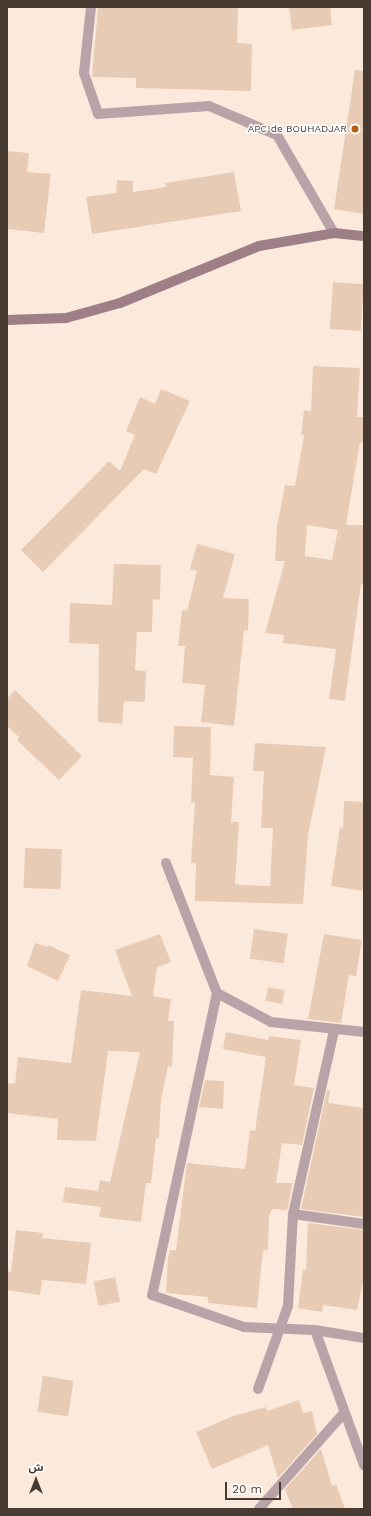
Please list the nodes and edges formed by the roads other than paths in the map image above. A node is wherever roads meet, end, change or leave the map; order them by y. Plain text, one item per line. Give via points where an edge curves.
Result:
1 (91, 7) edge
2 (334, 233) junction
3 (364, 236) edge
4 (7, 320) edge
5 (166, 863) dead end
6 (217, 993) junction
7 (334, 1030) junction
8 (364, 1032) edge
9 (293, 1214) junction
10 (364, 1224) edge
11 (280, 1327) junction
12 (315, 1330) junction
13 (364, 1338) edge
14 (258, 1389) dead end
15 (344, 1413) junction
16 (364, 1465) edge
17 (259, 1509) edge

1 - 2 street via 84,73 98,114 209,106 277,135
2 - 3 main road
2 - 4 main road via 258,246 120,303 66,318
5 - 6 street
6 - 7 street via 271,1022
6 - 11 street via 152,1295 244,1327
7 - 8 street
7 - 9 street
9 - 10 street
9 - 11 street via 288,1306
11 - 12 street
11 - 14 street
12 - 13 street
12 - 15 street
15 - 16 street
15 - 17 street

